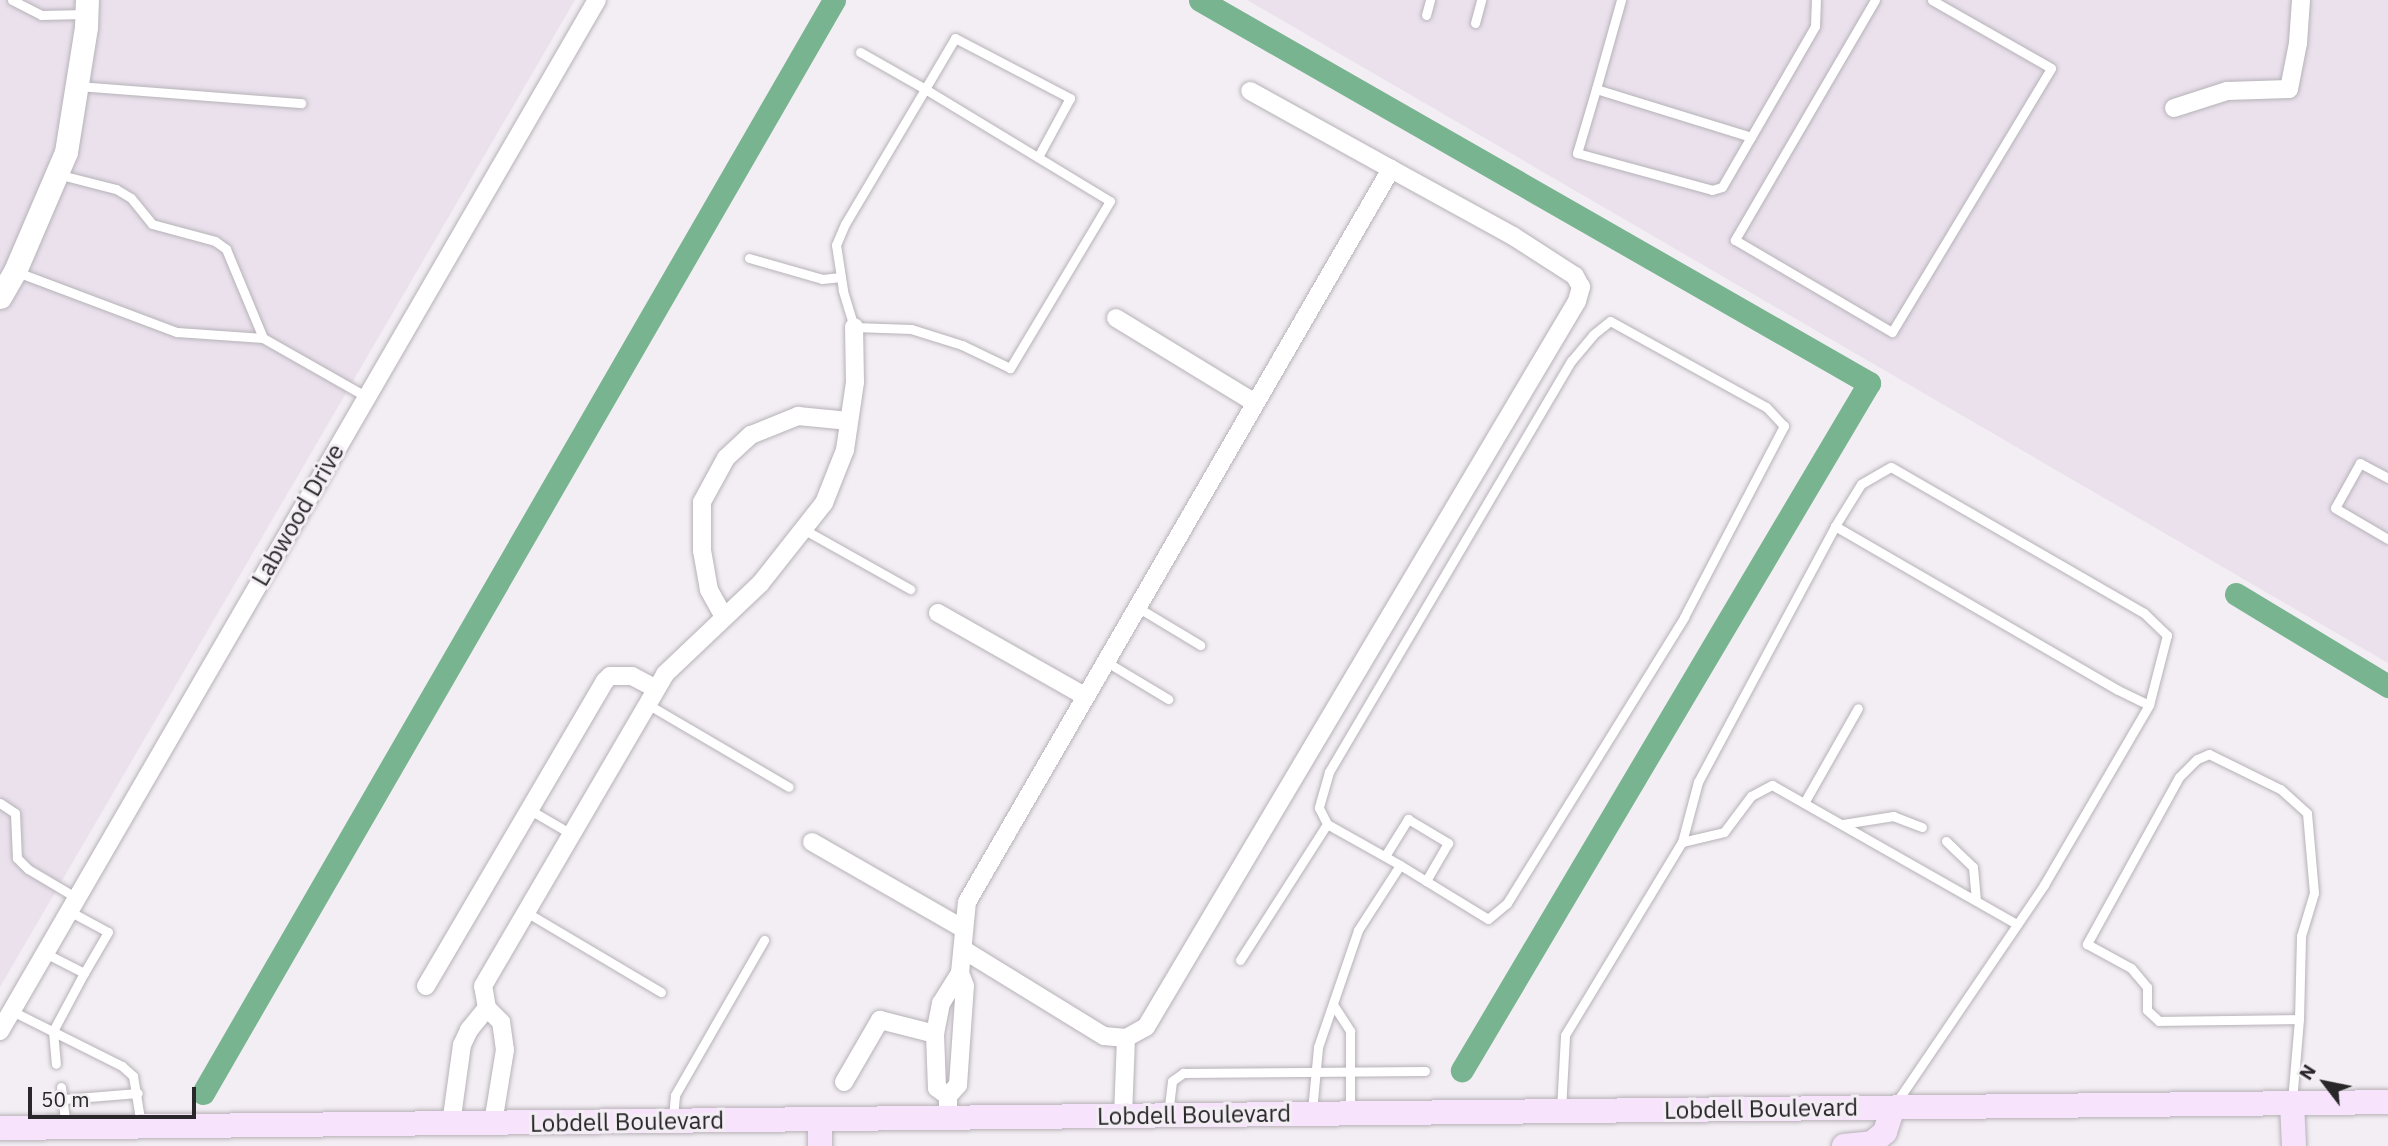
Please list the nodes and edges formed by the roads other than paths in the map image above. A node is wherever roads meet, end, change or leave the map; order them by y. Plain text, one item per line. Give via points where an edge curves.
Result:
1 (12, 0) edge
2 (597, 0) edge
3 (1430, 0) edge
4 (1481, 0) edge
5 (1621, 0) edge
6 (1816, 0) edge
7 (1875, 0) edge
8 (1933, 0) edge
9 (2301, 0) edge
10 (87, 7) edge
11 (1426, 15) dead end
12 (1475, 23) dead end
13 (860, 52) dead end
14 (77, 86) junction
15 (925, 89) junction
16 (1596, 89) junction
17 (1250, 91) dead end
18 (301, 103) dead end
19 (2174, 108) dead end
20 (1751, 137) junction
21 (1038, 157) junction
22 (1391, 169) junction
23 (57, 174) junction
24 (749, 258) dead end
25 (841, 277) junction
26 (6, 283) edge
27 (1116, 318) dead end
28 (854, 327) junction
29 (263, 338) junction
30 (367, 397) junction
31 (1255, 403) junction
32 (849, 421) junction
33 (2388, 478) edge
34 (1835, 526) junction
35 (803, 529) junction
36 (2388, 539) edge
37 (910, 589) dead end
38 (1137, 607) junction
39 (938, 613) dead end
40 (724, 617) junction
41 (1200, 645) dead end
42 (1105, 661) junction
43 (652, 696) junction
44 (1085, 696) junction
45 (1168, 699) dead end
46 (2149, 705) junction
47 (1858, 708) dead end
48 (789, 787) dead end
49 (0, 803) edge
50 (1804, 803) junction
51 (530, 810) junction
52 (1327, 824) junction
53 (1842, 824) junction
54 (1922, 827) dead end
55 (571, 834) junction
56 (1946, 841) dead end
57 (812, 842) dead end
58 (1682, 842) junction
59 (1385, 856) junction
60 (1400, 865) junction
61 (1426, 881) junction
62 (1976, 900) junction
63 (73, 904) junction
64 (526, 912) junction
65 (2017, 924) junction
66 (964, 929) junction
67 (764, 940) dead end
68 (964, 950) junction
69 (45, 953) junction
70 (1240, 960) dead end
71 (84, 973) junction
72 (960, 973) junction
73 (426, 986) dead end
74 (661, 992) dead end
75 (1334, 1006) junction
76 (487, 1008) junction
77 (12, 1011) junction
78 (2300, 1019) junction
79 (963, 1020) junction
80 (936, 1027) junction
81 (0, 1031) edge
82 (53, 1031) junction
83 (1126, 1038) junction
84 (959, 1054) junction
85 (936, 1055) junction
86 (56, 1064) dead end
87 (1351, 1071) junction
88 (1425, 1071) dead end
89 (1316, 1072) junction
90 (844, 1082) dead end
91 (61, 1087) dead end
92 (138, 1093) junction
93 (64, 1099) junction
94 (2388, 1102) edge
95 (2292, 1103) junction
96 (948, 1107) junction
97 (1893, 1108) junction
98 (1561, 1111) junction
99 (1312, 1114) junction
100 (1349, 1114) junction
101 (1168, 1115) junction
102 (1123, 1116) junction
103 (820, 1119) junction
104 (673, 1121) junction
105 (493, 1123) junction
106 (451, 1124) junction
107 (141, 1127) junction
108 (0, 1128) edge
109 (66, 1128) junction
110 (413, 1135) edge
111 (820, 1146) edge
112 (1844, 1146) edge
113 (2294, 1146) edge

1 - 10 lane via 41,15
2 - 30 street, Labwood Drive
3 - 11 lane
4 - 12 lane
5 - 16 lane
6 - 20 lane via 1815,26
7 - 8 lane via 1735,240 1892,332 2052,68
9 - 19 street via 2288,89 2227,91
10 - 14 street
13 - 15 lane
14 - 18 lane
14 - 23 street via 66,152
15 - 21 lane
15 - 21 lane via 955,38 1070,98
15 - 25 lane via 836,245
16 - 20 lane
16 - 20 lane via 1577,153 1712,190 1722,187
17 - 22 street
21 - 28 lane via 1110,201 1010,368 962,345 911,329
22 - 31 street
22 - 83 street via 1575,276 1581,287 1577,301 1146,1027
23 - 26 street
23 - 29 lane via 116,189 131,198 152,224 215,241 226,249
24 - 25 lane via 822,278
25 - 28 lane
26 - 29 lane via 177,332
27 - 31 street
28 - 32 street via 855,382
29 - 30 lane
30 - 63 street, Labwood Drive
31 - 38 street
32 - 35 street via 845,450 824,503
32 - 40 street via 798,416 751,435 726,458 702,502 704,564 709,590
33 - 36 lane via 2360,463 2335,508
34 - 46 lane
34 - 46 lane via 1861,484 1891,467 2144,613 2166,635
34 - 58 lane via 1698,782
35 - 37 lane
35 - 40 street via 760,584
38 - 41 lane
38 - 42 street
39 - 44 street
40 - 43 street via 665,674
42 - 44 street
42 - 45 lane
43 - 48 lane
43 - 51 street via 632,676 610,676
43 - 55 street
44 - 66 street via 967,902
46 - 65 lane
47 - 50 lane
49 - 63 lane via 15,813 17,858
50 - 53 lane
50 - 58 lane via 1772,785 1751,796 1724,832
51 - 55 lane
51 - 73 street
52 - 59 lane
52 - 61 lane via 1319,808 1329,772 1571,361 1593,335 1610,321 1766,407 1784,426 1778,438 1684,617 1507,902 1488,919
52 - 70 lane
53 - 54 lane via 1893,816
53 - 62 lane
55 - 64 street
56 - 62 lane via 1973,867
57 - 66 street
58 - 98 lane via 1565,1035
59 - 60 lane
59 - 61 lane via 1408,819 1448,843
60 - 61 lane
60 - 75 lane via 1359,930
62 - 65 lane
63 - 69 street, Labwood Drive
63 - 71 lane via 108,932
64 - 74 lane
64 - 76 street via 483,986
65 - 97 lane
66 - 68 street
67 - 104 lane via 675,1095
68 - 72 street
68 - 83 street via 1104,1036
69 - 71 lane
69 - 77 street, Labwood Drive
71 - 82 lane
72 - 79 street via 965,986
72 - 80 street via 941,1003
75 - 87 lane via 1350,1031
75 - 89 lane via 1318,1046
76 - 105 street via 501,1022 505,1050
76 - 106 street via 462,1045
77 - 81 street, Labwood Drive
77 - 82 lane
78 - 78 lane via 2301,936 2314,893 2307,813 2280,789 2209,754 2179,777 2087,943 2131,968 2147,987 2147,1010 2159,1021
78 - 95 lane
79 - 80 street
79 - 84 street
80 - 85 street
80 - 90 street via 880,1020
82 - 86 lane
82 - 92 lane via 122,1066 133,1076
83 - 102 street
84 - 85 street
84 - 96 street via 958,1085
85 - 96 street via 937,1088
87 - 88 lane
87 - 89 lane
87 - 100 lane
89 - 99 lane
89 - 101 lane via 1183,1073 1172,1082
91 - 93 lane
92 - 93 lane
92 - 107 lane
93 - 109 lane
94 - 95 main road, Lobdell Boulevard
95 - 97 main road, Lobdell Boulevard
95 - 113 main road
96 - 102 main road, Lobdell Boulevard
96 - 103 main road, Lobdell Boulevard
97 - 98 main road, Lobdell Boulevard
97 - 112 main road via 1885,1132 1872,1143
98 - 100 main road, Lobdell Boulevard
99 - 100 main road, Lobdell Boulevard
99 - 101 main road, Lobdell Boulevard
101 - 102 main road, Lobdell Boulevard
103 - 104 main road, Lobdell Boulevard
103 - 111 main road
104 - 105 main road, Lobdell Boulevard
105 - 106 main road, Lobdell Boulevard
106 - 110 main road, Lobdell Boulevard
107 - 109 main road, Lobdell Boulevard
107 - 110 main road, Lobdell Boulevard
108 - 109 main road, Lobdell Boulevard

